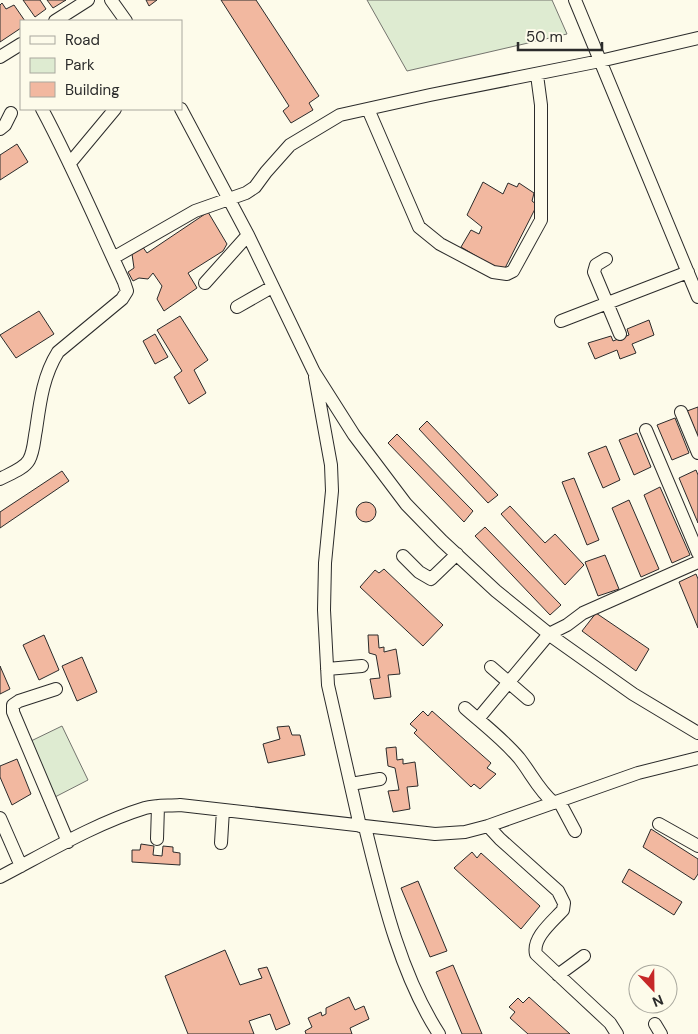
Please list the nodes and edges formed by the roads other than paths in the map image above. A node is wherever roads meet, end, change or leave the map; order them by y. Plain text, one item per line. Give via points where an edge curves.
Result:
1 (88, 0) edge
2 (111, 0) edge
3 (575, 0) edge
4 (57, 20) edge
5 (125, 20) edge
6 (698, 38) edge
7 (20, 45) edge
8 (0, 57) edge
9 (600, 61) junction
10 (537, 74) junction
11 (368, 109) junction
12 (43, 110) edge
13 (114, 110) edge
14 (182, 110) edge
15 (11, 112) dead end
16 (0, 129) edge
17 (70, 163) junction
18 (230, 200) junction
19 (248, 235) junction
20 (113, 258) junction
21 (606, 259) dead end
22 (688, 272) junction
23 (205, 283) dead end
24 (272, 287) junction
25 (698, 297) edge
26 (607, 303) junction
27 (238, 308) dead end
28 (561, 320) dead end
29 (620, 334) dead end
30 (314, 372) junction
31 (681, 412) dead end
32 (646, 430) dead end
33 (698, 453) edge
34 (0, 479) edge
35 (698, 553) edge
36 (457, 554) junction
37 (403, 556) dead end
38 (698, 562) edge
39 (549, 634) junction
40 (362, 666) dead end
41 (491, 666) dead end
42 (327, 669) junction
43 (509, 682) junction
44 (56, 689) dead end
45 (528, 699) dead end
46 (465, 708) dead end
47 (478, 719) junction
48 (698, 733) edge
49 (698, 758) edge
50 (380, 779) dead end
51 (351, 784) junction
52 (557, 802) junction
53 (158, 806) junction
54 (223, 810) junction
55 (0, 818) edge
56 (659, 824) dead end
57 (488, 826) junction
58 (363, 827) junction
59 (575, 831) dead end
60 (157, 839) dead end
61 (68, 842) junction
62 (221, 842) dead end
63 (698, 846) edge
64 (21, 866) junction
65 (0, 877) edge
66 (584, 956) dead end
67 (558, 975) junction
68 (439, 1034) edge
69 (617, 1034) edge

1 - 4 street
2 - 5 street
3 - 9 street
6 - 9 street
7 - 8 street
9 - 10 street
9 - 22 street
10 - 11 street
10 - 11 street via 541,105 541,220 513,271 507,274 493,272 440,244 419,227
11 - 18 street via 340,115 290,145 255,187
12 - 17 street
13 - 17 street
14 - 18 street
15 - 16 street
17 - 20 street
18 - 19 street
18 - 20 street via 195,212
19 - 23 street
19 - 24 street
20 - 34 street via 127,291 122,300 58,352 40,398 28,461
21 - 26 street via 596,265 594,272
22 - 25 street
22 - 26 street
24 - 27 street
24 - 30 street
26 - 28 street
26 - 29 street
30 - 36 street via 354,436 406,504
30 - 42 street via 332,473 325,563
31 - 33 street
32 - 35 street
36 - 37 street via 431,579
36 - 39 street
38 - 39 street via 583,613
39 - 43 street
39 - 48 street via 633,694
40 - 42 street
41 - 43 street
42 - 51 street
43 - 45 street
43 - 47 street
44 - 61 street via 13,705
46 - 47 street
47 - 52 street via 517,756 543,794
49 - 52 street via 638,773
50 - 51 street
51 - 58 street
52 - 57 street
52 - 59 street
53 - 54 street
53 - 60 street
53 - 61 street via 100,826
54 - 58 street
54 - 62 street
55 - 64 street
56 - 63 street
57 - 58 street via 435,834
57 - 67 street via 562,898 562,910 534,948
58 - 68 street via 398,944 422,1003
61 - 64 street
64 - 65 street
66 - 67 street
67 - 69 street via 610,1023

